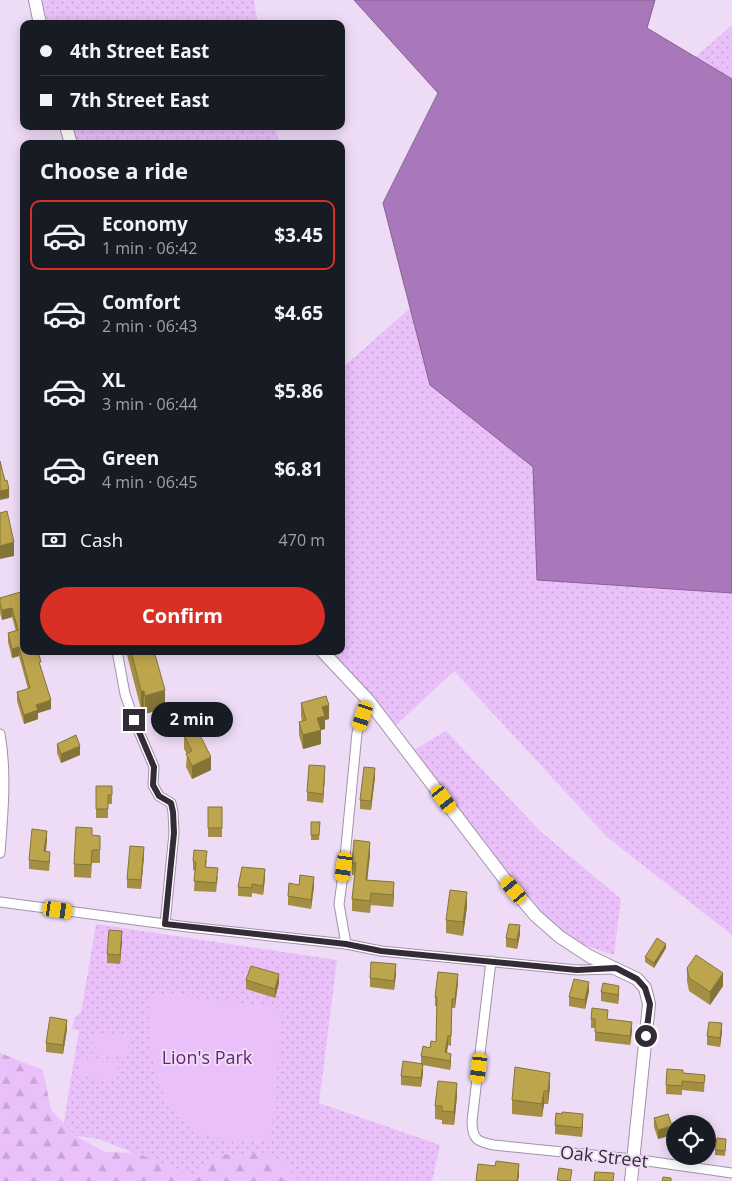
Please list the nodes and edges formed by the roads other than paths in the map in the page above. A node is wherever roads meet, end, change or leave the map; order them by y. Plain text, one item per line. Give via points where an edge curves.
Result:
1 (35, 0) edge
2 (39, 20) edge
3 (118, 655) edge
4 (326, 655) edge
5 (368, 700) junction
6 (0, 734) edge
7 (0, 853) edge
8 (0, 902) edge
9 (165, 924) junction
10 (346, 944) junction
11 (491, 961) junction
12 (616, 968) junction
13 (634, 1159) junction
14 (732, 1173) edge
15 (631, 1181) edge

1 - 2 street
3 - 9 street via 125,694 154,767 153,785 159,796 171,803 173,812
4 - 5 street
5 - 10 street via 357,733 339,904
5 - 12 street via 536,916 589,956
6 - 7 street via 3,760
8 - 9 street
9 - 10 street
10 - 11 street via 381,951
11 - 12 street via 577,970
11 - 13 street, Oak Street via 472,1133 478,1140 494,1145
12 - 13 street via 637,979 645,988 650,1004
13 - 14 street, Oak Street
13 - 15 street

